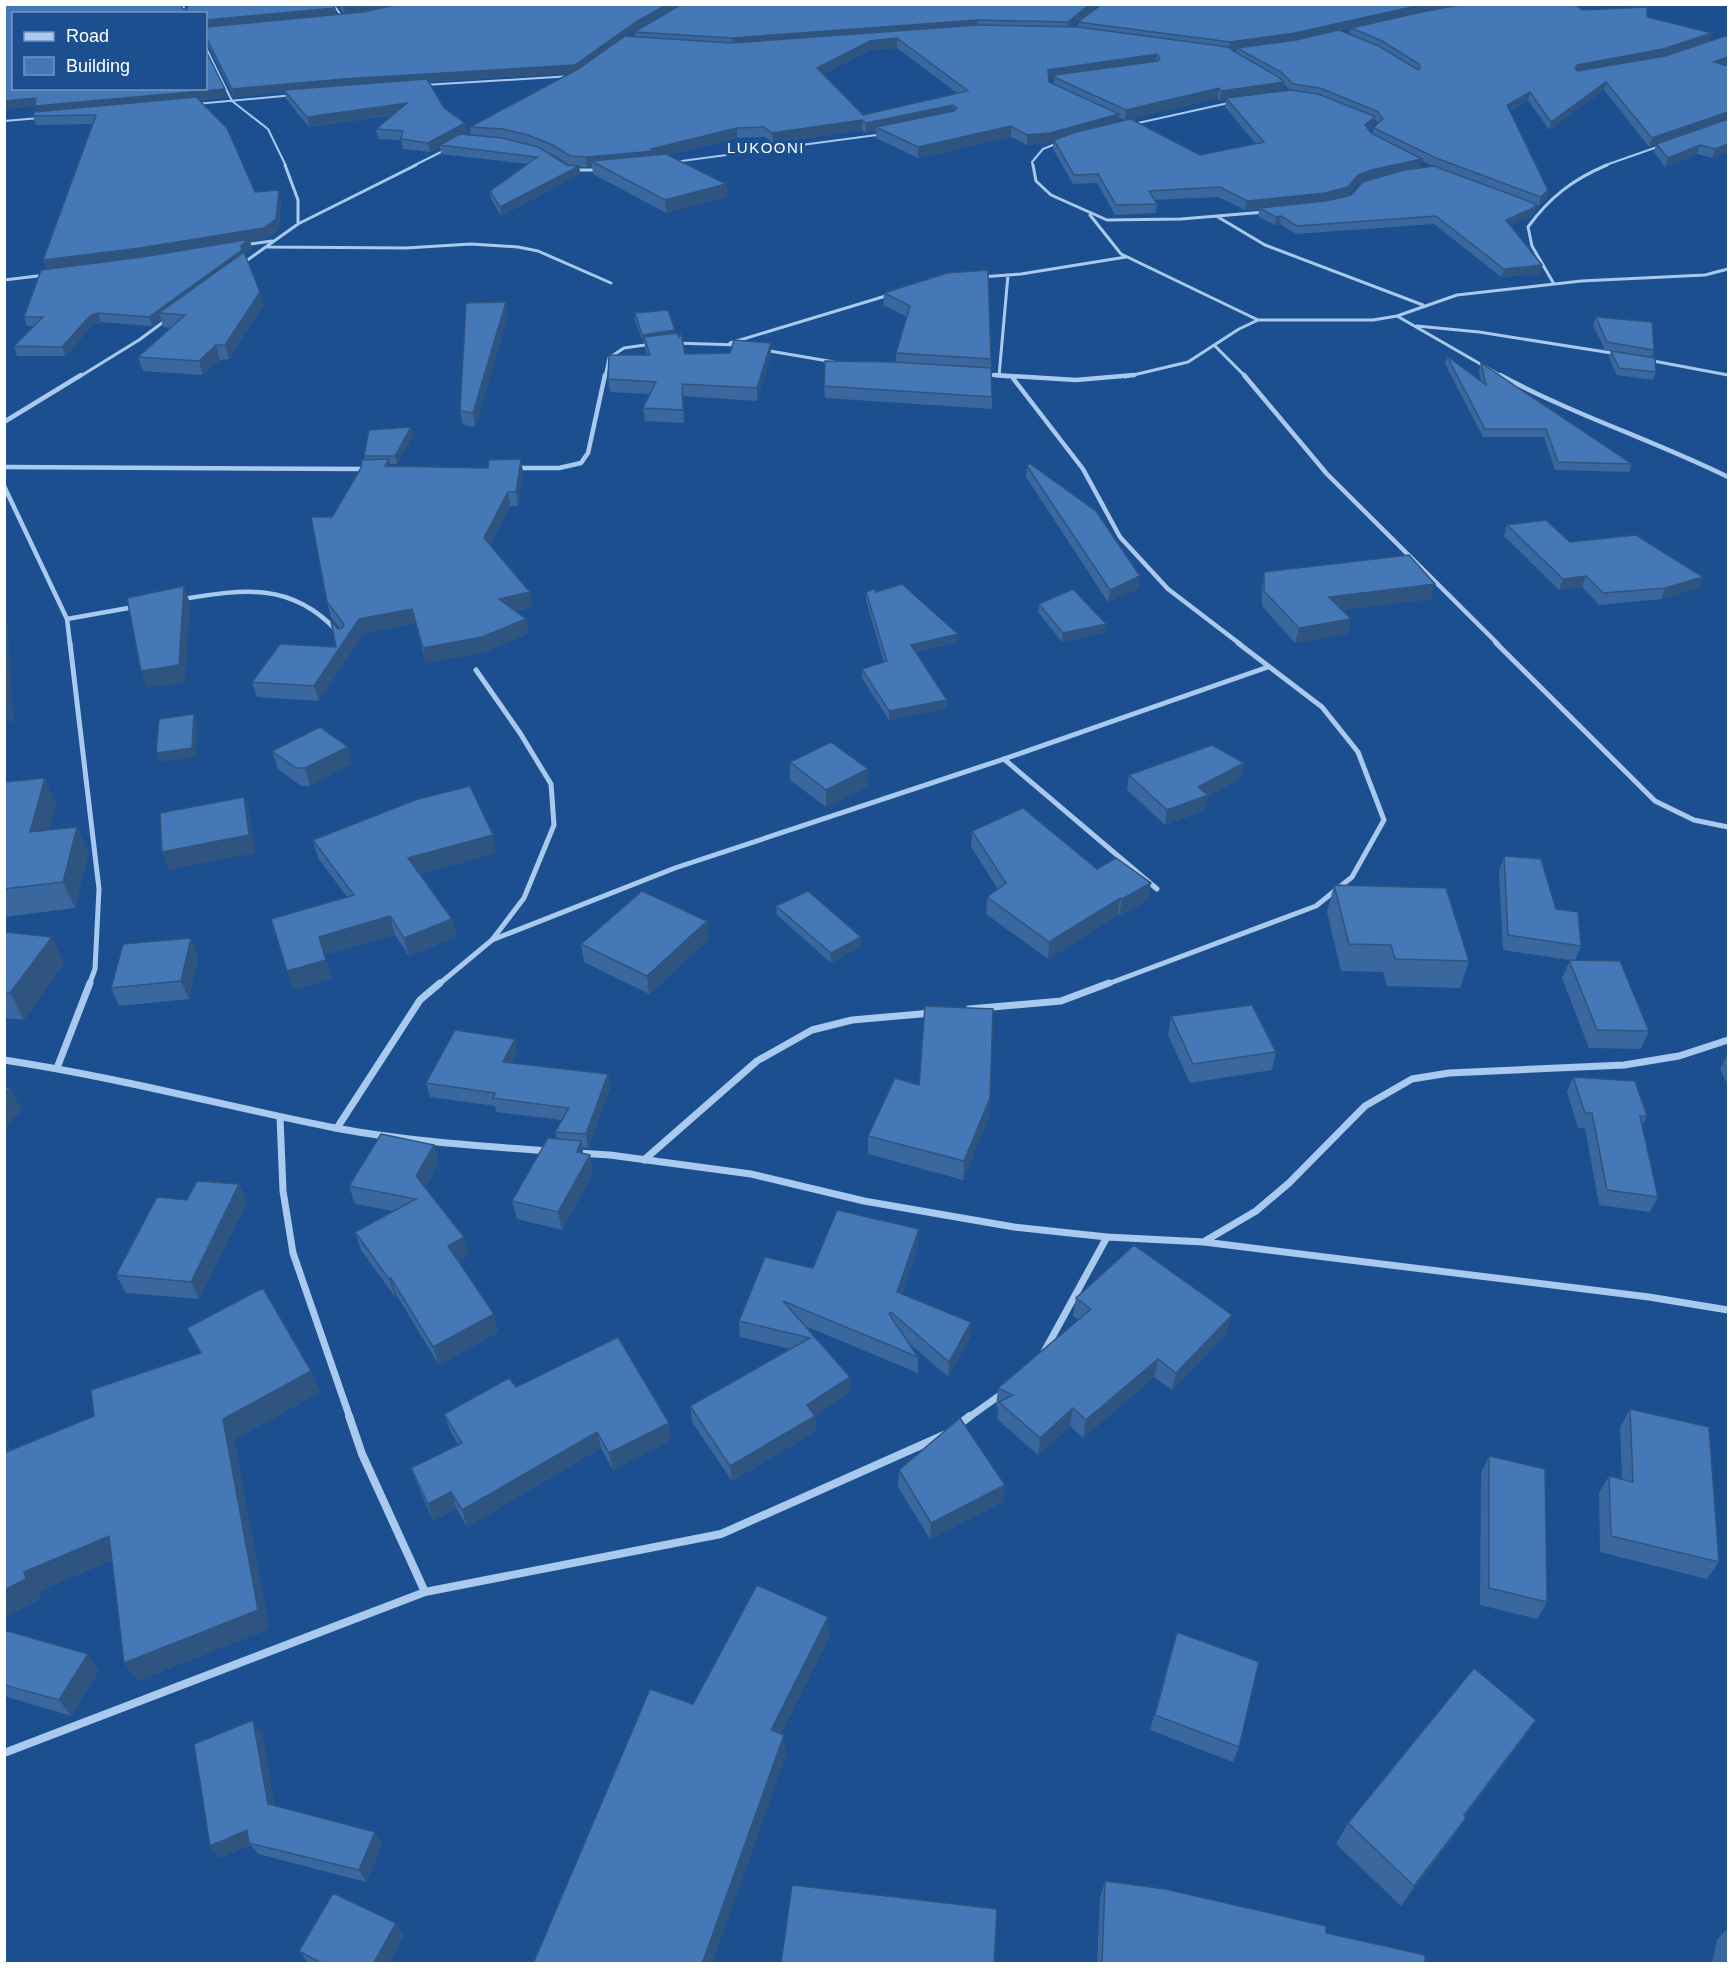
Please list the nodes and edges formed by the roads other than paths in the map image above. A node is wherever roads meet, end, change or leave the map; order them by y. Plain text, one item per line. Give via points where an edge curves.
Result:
1 (333, 4) edge
2 (332, 19) edge
3 (207, 50) edge
4 (561, 84) edge
5 (422, 85) edge
6 (431, 85) junction
7 (300, 94) edge
8 (435, 94) edge
9 (232, 100) junction
10 (1240, 101) edge
11 (187, 105) edge
12 (40, 118) edge
13 (4, 121) edge
14 (1128, 125) edge
15 (893, 132) edge
16 (1064, 142) edge
17 (1673, 142) edge
18 (453, 145) edge
19 (674, 162) edge
20 (570, 170) edge
21 (608, 170) edge
22 (1274, 211) edge
23 (1090, 214) junction
24 (1218, 217) junction
25 (298, 224) junction
26 (275, 240) junction
27 (242, 246) edge
28 (266, 247) junction
29 (1126, 257) junction
30 (239, 267) edge
31 (1728, 269) edge
32 (51, 275) edge
33 (1008, 275) junction
34 (976, 277) edge
35 (4, 280) edge
36 (611, 283) dead end
37 (1554, 284) junction
38 (896, 293) edge
39 (1423, 305) junction
40 (1397, 316) junction
41 (166, 320) edge
42 (1258, 320) junction
43 (1413, 326) junction
44 (657, 344) edge
45 (668, 344) edge
46 (726, 344) junction
47 (1214, 345) junction
48 (749, 347) edge
49 (760, 349) edge
50 (1620, 354) edge
51 (1640, 358) edge
52 (836, 362) edge
53 (978, 374) edge
54 (1728, 375) edge
55 (999, 376) junction
56 (1012, 377) junction
57 (4, 422) edge
58 (4, 467) edge
59 (512, 468) edge
60 (373, 469) edge
61 (1728, 477) edge
62 (4, 486) edge
63 (178, 600) edge
64 (144, 606) edge
65 (67, 619) junction
66 (343, 640) edge
67 (1268, 667) junction
68 (476, 670) dead end
69 (1004, 759) junction
70 (1728, 827) edge
71 (1157, 889) dead end
72 (492, 940) junction
73 (957, 1010) edge
74 (945, 1011) edge
75 (1728, 1040) edge
76 (4, 1060) edge
77 (57, 1068) junction
78 (280, 1117) junction
79 (337, 1128) junction
80 (554, 1151) edge
81 (565, 1152) edge
82 (644, 1160) junction
83 (1107, 1237) junction
84 (1204, 1242) junction
85 (1728, 1310) edge
86 (1035, 1362) edge
87 (1014, 1383) edge
88 (425, 1592) junction
89 (4, 1753) edge

1 - 2 street via 346,18
3 - 9 street
4 - 6 street via 577,76
5 - 6 street
6 - 8 street
7 - 9 street
9 - 11 street
9 - 25 street via 268,129 289,173 297,200
10 - 14 street
12 - 13 street
15 - 19 street
16 - 23 street via 1043,149 1032,162 1036,181 1051,195
17 - 37 street via 1597,169 1562,187 1539,210 1528,227 1532,246
18 - 25 street
20 - 21 street
22 - 24 street
23 - 24 street via 1107,220
23 - 29 street
24 - 39 street via 1264,245
25 - 26 street
26 - 27 street
26 - 28 street
28 - 30 street
28 - 36 street via 518,247 538,251
29 - 33 street
29 - 42 street
31 - 37 street via 1705,275
32 - 35 street
33 - 34 street
33 - 55 street
37 - 39 street via 1457,295
38 - 46 street
39 - 40 street
40 - 42 street via 1373,320
40 - 43 street
41 - 57 street
42 - 47 street
43 - 50 street
43 - 61 street via 1551,401
44 - 59 street via 624,348 609,358 588,453 581,463 559,468
45 - 46 street
46 - 48 street
47 - 56 street via 1188,362 1147,374 1106,379
47 - 70 street via 1327,474 1655,801 1694,820
49 - 52 street
51 - 54 street
53 - 55 street
55 - 56 street
56 - 67 street via 1083,469 1120,537 1168,589
58 - 60 street
62 - 65 street
63 - 66 street via 229,592 267,593 303,601 324,615
64 - 65 street
65 - 77 street via 99,889 95,969
67 - 69 street
67 - 73 street via 1322,706 1358,752 1384,820 1352,877 1316,906 1062,1001
68 - 72 street via 551,784 554,825 524,898
69 - 71 street
69 - 72 street via 675,868
72 - 79 street via 420,1000
74 - 82 street via 852,1020 812,1030 757,1061
75 - 84 street via 1678,1056 1634,1064 1449,1073 1412,1079 1365,1106 1256,1211
76 - 77 street
77 - 78 street
78 - 79 street
78 - 88 street via 283,1191 293,1253 362,1454
79 - 80 street via 464,1145
81 - 82 street
82 - 83 street via 751,1174 864,1201 1014,1227
83 - 84 street
83 - 86 street via 1043,1355
84 - 85 street
87 - 88 street via 944,1435 721,1534
88 - 89 street

